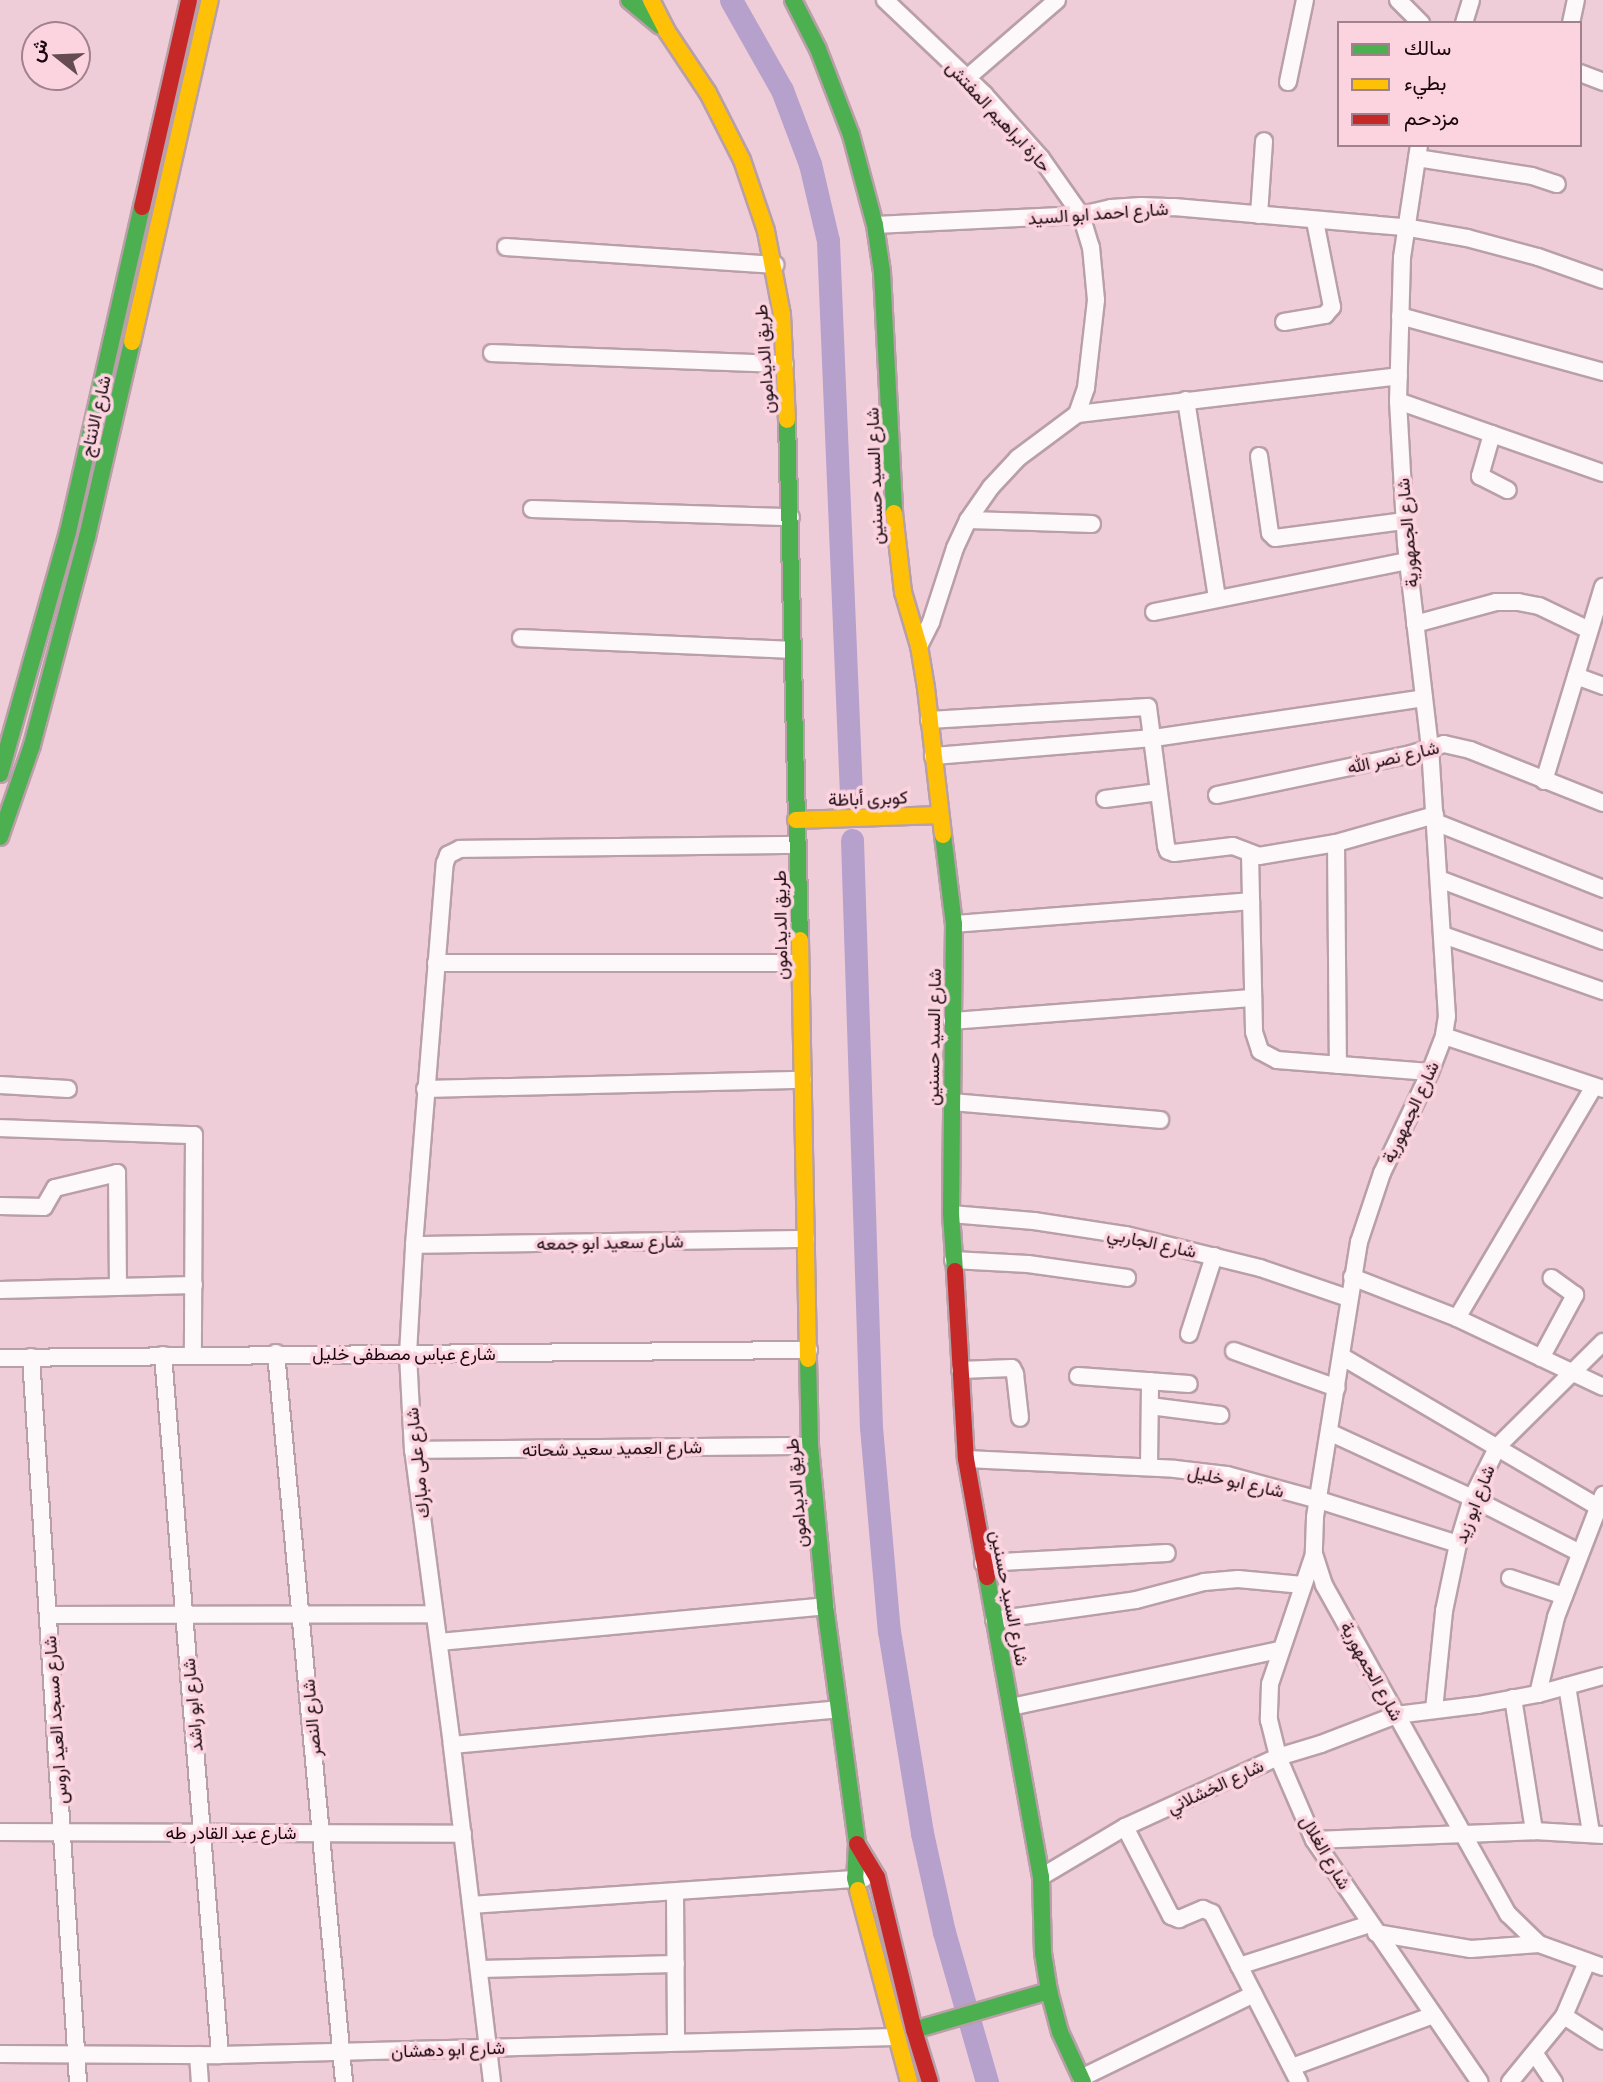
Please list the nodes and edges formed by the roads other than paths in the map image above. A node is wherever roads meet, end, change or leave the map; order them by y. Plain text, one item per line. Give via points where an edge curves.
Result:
1 (190, 0) edge
2 (210, 0) edge
3 (629, 0) edge
4 (651, 0) edge
5 (793, 0) edge
6 (885, 0) edge
7 (1058, 0) edge
8 (1305, 0) edge
9 (1398, 0) edge
10 (1471, 0) edge
11 (1576, 0) edge
12 (1419, 21) edge
13 (1465, 21) edge
14 (1571, 21) edge
15 (666, 30) junction
16 (1582, 74) edge
17 (967, 78) junction
18 (1288, 82) dead end
19 (1603, 82) edge
20 (1264, 141) dead end
21 (1418, 151) edge
22 (1557, 184) dead end
23 (1081, 215) junction
24 (1259, 215) junction
25 (1315, 221) junction
26 (875, 225) junction
27 (1405, 228) junction
28 (506, 247) dead end
29 (775, 265) junction
30 (1603, 279) edge
31 (1400, 316) junction
32 (1284, 322) dead end
33 (492, 353) dead end
34 (785, 364) junction
35 (1603, 372) edge
36 (1399, 376) junction
37 (1186, 400) junction
38 (1398, 401) junction
39 (1077, 414) junction
40 (1492, 434) junction
41 (1259, 456) dead end
42 (1603, 474) edge
43 (1508, 490) dead end
44 (532, 509) dead end
45 (790, 517) junction
46 (968, 520) junction
47 (1405, 521) junction
48 (1092, 523) dead end
49 (68, 532) junction
50 (87, 537) junction
51 (1408, 561) junction
52 (1601, 598) edge
53 (1217, 599) junction
54 (1154, 612) dead end
55 (1415, 624) junction
56 (1589, 630) junction
57 (521, 638) dead end
58 (919, 646) junction
59 (792, 650) junction
60 (1576, 676) junction
61 (1603, 686) edge
62 (1424, 698) junction
63 (929, 720) junction
64 (1154, 738) junction
65 (1430, 747) junction
66 (933, 756) junction
67 (0, 774) edge
68 (1544, 781) junction
69 (1159, 792) junction
70 (1217, 795) dead end
71 (1105, 799) dead end
72 (1603, 803) edge
73 (940, 815) junction
74 (1435, 818) junction
75 (796, 820) junction
76 (0, 837) edge
77 (1336, 843) junction
78 (797, 845) junction
79 (1250, 854) junction
80 (1439, 880) junction
81 (1603, 889) edge
82 (1251, 901) junction
83 (954, 924) junction
84 (1443, 936) junction
85 (1603, 941) edge
86 (800, 962) junction
87 (436, 963) junction
88 (1603, 991) edge
89 (1253, 998) junction
90 (952, 1021) junction
91 (1444, 1036) junction
92 (1339, 1065) junction
93 (1430, 1072) junction
94 (803, 1080) junction
95 (0, 1085) edge
96 (68, 1088) dead end
97 (1598, 1088) edge
98 (425, 1089) junction
99 (951, 1102) junction
100 (1160, 1120) dead end
101 (0, 1128) edge
102 (0, 1206) edge
103 (951, 1214) junction
104 (806, 1238) junction
105 (414, 1245) junction
106 (1214, 1256) junction
107 (953, 1260) junction
108 (1352, 1277) junction
109 (1127, 1278) dead end
110 (1552, 1278) dead end
111 (194, 1285) junction
112 (118, 1287) junction
113 (0, 1290) edge
114 (1348, 1298) junction
115 (1457, 1318) junction
116 (1189, 1334) dead end
117 (1603, 1342) edge
118 (808, 1350) junction
119 (1234, 1351) dead end
120 (276, 1353) junction
121 (408, 1354) junction
122 (163, 1355) junction
123 (193, 1355) junction
124 (1341, 1356) junction
125 (0, 1357) edge
126 (32, 1357) junction
127 (1541, 1358) junction
128 (960, 1370) junction
129 (1571, 1372) junction
130 (1078, 1376) dead end
131 (1150, 1381) junction
132 (1189, 1384) dead end
133 (1603, 1387) edge
134 (1337, 1388) junction
135 (1150, 1406) junction
136 (1220, 1415) dead end
137 (1020, 1418) dead end
138 (1331, 1433) junction
139 (810, 1446) junction
140 (1498, 1446) junction
141 (413, 1450) junction
142 (965, 1459) junction
143 (1149, 1467) junction
144 (1472, 1498) junction
145 (1319, 1500) junction
146 (1600, 1501) edge
147 (1597, 1531) edge
148 (1458, 1544) junction
149 (1167, 1553) dead end
150 (1580, 1553) junction
151 (1314, 1554) junction
152 (983, 1563) junction
153 (1510, 1578) dead end
154 (1303, 1585) junction
155 (1564, 1596) junction
156 (825, 1606) junction
157 (301, 1614) junction
158 (434, 1614) junction
159 (48, 1615) junction
160 (184, 1615) junction
161 (994, 1620) junction
162 (439, 1643) junction
163 (1279, 1650) junction
164 (1603, 1676) edge
165 (1567, 1686) junction
166 (1538, 1693) junction
167 (1513, 1698) junction
168 (1011, 1707) junction
169 (838, 1709) junction
170 (1434, 1710) junction
171 (1396, 1715) junction
172 (452, 1745) junction
173 (1278, 1757) junction
174 (1125, 1827) junction
175 (1534, 1830) junction
176 (0, 1832) edge
177 (62, 1832) junction
178 (202, 1832) junction
179 (322, 1833) junction
180 (1462, 1833) junction
181 (463, 1834) junction
182 (1597, 1834) edge
183 (1314, 1840) junction
184 (857, 1844) junction
185 (877, 1877) junction
186 (1041, 1877) junction
187 (855, 1878) junction
188 (675, 1892) junction
189 (471, 1905) junction
190 (1373, 1928) junction
191 (1539, 1944) junction
192 (1595, 1964) edge
193 (676, 1965) junction
194 (1239, 1966) junction
195 (479, 1969) junction
196 (1049, 1991) junction
197 (1254, 1994) junction
198 (1433, 2015) junction
199 (1564, 2016) junction
200 (914, 2030) junction
201 (895, 2037) junction
202 (1603, 2041) edge
203 (676, 2042) junction
204 (488, 2048) junction
205 (342, 2053) junction
206 (0, 2054) edge
207 (1535, 2054) junction
208 (198, 2055) junction
209 (220, 2055) junction
210 (77, 2056) junction
211 (1295, 2074) edge
212 (1082, 2080) edge
213 (78, 2082) edge
214 (200, 2082) edge
215 (344, 2082) edge
216 (492, 2082) edge
217 (909, 2082) edge
218 (930, 2082) edge
219 (1479, 2082) edge
220 (1510, 2082) edge
221 (1555, 2082) edge

1 - 49 main road, شارع الانتاج
2 - 50 main road, شارع الانتاج
3 - 15 main road, طريق الديدامون
4 - 15 main road, طريق الديدامون
5 - 26 main road, شارع السيد حسنين via 835,92
6 - 17 street, حارة ابراهيم المفتش
7 - 17 street
8 - 18 street
9 - 12 street
10 - 13 street
11 - 14 street
15 - 29 main road, طريق الديدامون via 726,126 755,195
16 - 19 street
17 - 23 street, حارة ابراهيم المفتش via 1041,158
20 - 24 street
21 - 22 street
21 - 27 street, شارع الجمهورية
23 - 24 street, شارع احمد ابو السيد via 1141,206
23 - 26 street, شارع احمد ابو السيد
23 - 39 street, حارة ابراهيم المفتش via 1091,247 1096,300 1086,388
24 - 25 street, شارع احمد ابو السيد
25 - 27 street, شارع احمد ابو السيد
25 - 32 street via 1332,307 1325,315
26 - 58 main road, شارع السيد حسنين via 886,319 895,536 903,592
27 - 30 street, شارع احمد ابو السيد via 1503,246
27 - 31 street, شارع الجمهورية
28 - 29 street
29 - 34 main road, طريق الديدامون
31 - 35 street
31 - 36 street, شارع الجمهورية
33 - 34 street
34 - 45 main road, طريق الديدامون
36 - 37 street
36 - 38 street, شارع الجمهورية
37 - 39 street
37 - 53 street
38 - 40 street
38 - 47 street, شارع الجمهورية
39 - 46 street via 1018,458
40 - 42 street
40 - 43 street via 1480,477
41 - 47 street via 1270,533 1275,538
44 - 45 street
45 - 59 main road, طريق الديدامون
46 - 48 street
46 - 58 street
47 - 51 street, شارع الجمهورية
49 - 50 main road
49 - 67 main road, شارع الانتاج
50 - 76 main road, شارع الانتاج via 32,745
51 - 53 street
51 - 55 street, شارع الجمهورية
52 - 56 street
53 - 54 street
55 - 56 street via 1496,602 1518,602 1539,606
55 - 62 street, شارع الجمهورية
56 - 60 street
57 - 59 street
58 - 63 main road, شارع السيد حسنين
59 - 75 main road, طريق الديدامون
60 - 61 street
60 - 68 street
62 - 64 street
62 - 65 street, شارع الجمهورية
63 - 64 street via 1148,707
63 - 66 main road, شارع السيد حسنين
64 - 66 street
64 - 69 street
65 - 68 street, شارع نصر الله via 1457,746
65 - 70 street, شارع نصر الله
65 - 74 street, شارع الجمهورية
66 - 73 main road, شارع السيد حسنين
68 - 72 street, شارع نصر الله
69 - 71 street
69 - 79 street via 1168,851 1233,846
73 - 75 main road, كوبرى أباظة
73 - 83 main road, شارع السيد حسنين
74 - 77 street
74 - 80 street, شارع الجمهورية
74 - 81 street
75 - 78 main road, طريق الديدامون
77 - 79 street
77 - 92 street
78 - 86 main road, طريق الديدامون
78 - 87 street, شارع على مبارك via 460,849 444,863
79 - 82 street
80 - 84 street, شارع الجمهورية
80 - 85 street
82 - 83 street
82 - 89 street
83 - 90 main road, شارع السيد حسنين
84 - 88 street
84 - 91 street, شارع الجمهورية
86 - 87 street
86 - 94 main road, طريق الديدامون
87 - 98 street, شارع على مبارك
89 - 90 street
89 - 92 street via 1255,1042 1268,1057
90 - 99 main road, شارع السيد حسنين
91 - 93 street, شارع الجمهورية
91 - 97 street
92 - 93 street
93 - 108 street, شارع الجمهورية via 1382,1173
94 - 98 street
94 - 104 main road, طريق الديدامون
95 - 96 street
97 - 115 street
98 - 105 street, شارع على مبارك
99 - 100 street
99 - 103 main road, شارع السيد حسنين
101 - 111 street via 194,1135
102 - 112 street via 44,1207 55,1188 117,1173
103 - 106 street, شارع الجاربي via 1080,1227
103 - 107 main road, شارع السيد حسنين
104 - 105 street, شارع سعيد ابو جمعه
104 - 118 main road, طريق الديدامون
105 - 121 street, شارع على مبارك
106 - 114 street, شارع الجاربي
106 - 116 street
107 - 109 street via 1028,1264
107 - 128 main road, شارع السيد حسنين
108 - 114 street, شارع الجمهورية
108 - 115 street
110 - 127 street via 1575,1296
111 - 112 street
111 - 123 street
112 - 113 street
114 - 124 street, شارع الجمهورية
115 - 127 street
117 - 129 street, شارع ابو زيد
118 - 121 street, شارع عباس مصطفى خليل
118 - 139 main road, طريق الديدامون
119 - 134 street
120 - 121 street, شارع عباس مصطفى خليل
120 - 123 street, شارع عباس مصطفى خليل
120 - 157 street, شارع النصر
121 - 141 street, شارع على مبارك
122 - 123 street, شارع عباس مصطفى خليل
122 - 126 street, شارع عباس مصطفى خليل
122 - 160 street, شارع ابو راشد
124 - 134 street, شارع الجمهورية
124 - 140 street
125 - 126 street, شارع عباس مصطفى خليل
126 - 159 street, شارع مسجد العيد اروس
127 - 129 street
128 - 137 street via 1012,1368
128 - 142 main road, شارع السيد حسنين
129 - 133 street
129 - 140 street, شارع ابو زيد
130 - 131 street
131 - 132 street
131 - 135 street
134 - 138 street, شارع الجمهورية
135 - 136 street
135 - 143 street
138 - 144 street
138 - 145 street, شارع الجمهورية
139 - 141 street, شارع العميد سعيد شحاته
139 - 156 main road, طريق الديدامون
140 - 144 street, شارع ابو زيد
140 - 146 street
141 - 158 street, شارع على مبارك
142 - 143 street, شارع ابو خليل
142 - 152 main road, شارع السيد حسنين
143 - 145 street, شارع ابو خليل via 1227,1475
144 - 148 street, شارع ابو زيد
144 - 150 street
145 - 148 street, شارع ابو خليل
145 - 151 street, شارع الجمهورية
146 - 147 street
147 - 150 street
148 - 170 street, شارع ابو زيد via 1439,1646
149 - 152 street
150 - 155 street
151 - 154 street, شارع الغلال
151 - 171 street, شارع الجمهورية via 1324,1585
152 - 161 main road, شارع السيد حسنين
153 - 155 street
154 - 161 street via 1204,1582 1136,1600
154 - 163 street, شارع الغلال
155 - 166 street
156 - 162 street
156 - 169 main road, طريق الديدامون
157 - 158 street
157 - 160 street
157 - 179 street, شارع النصر
158 - 162 street, شارع على مبارك
159 - 160 street
159 - 177 street, شارع مسجد العيد اروس
160 - 178 street, شارع ابو راشد
161 - 168 main road, شارع السيد حسنين
162 - 172 street, شارع على مبارك
163 - 168 street
163 - 173 street, شارع الغلال via 1268,1703
164 - 165 street, شارع الخشلاني
165 - 166 street, شارع الخشلاني
165 - 182 street
166 - 167 street, شارع الخشلاني
167 - 170 street, شارع الخشلاني
167 - 175 street
168 - 186 main road, شارع السيد حسنين
169 - 172 street
169 - 184 main road, طريق الديدامون
170 - 171 street, شارع الخشلاني
171 - 173 street, شارع الخشلاني
171 - 180 street, شارع الجمهورية
172 - 181 street, شارع على مبارك
173 - 174 street, شارع الخشلاني
173 - 183 street, شارع الغلال
174 - 186 street, شارع الخشلاني
174 - 194 street via 1171,1916 1179,1920 1209,1910
175 - 180 street
175 - 182 street
176 - 177 street, شارع عبد القادر طه
177 - 178 street, شارع عبد القادر طه
177 - 210 street, شارع مسجد العيد اروس
178 - 179 street, شارع عبد القادر طه
178 - 209 street, شارع ابو راشد
179 - 181 street, شارع عبد القادر طه
179 - 205 street, شارع النصر
180 - 183 street
180 - 191 street, شارع الجمهورية via 1508,1914
181 - 189 street, شارع على مبارك
183 - 190 street, شارع الغلال
184 - 185 main road, طريق الديدامون
184 - 187 main road, طريق الديدامون
185 - 187 street
185 - 200 main road, طريق الديدامون
186 - 196 main road, شارع السيد حسنين
187 - 188 street
187 - 201 main road, طريق الديدامون
188 - 189 street
188 - 193 street
189 - 195 street, شارع على مبارك
190 - 191 street via 1471,1949
190 - 194 street
190 - 198 street, شارع الغلال
191 - 192 street, شارع الجمهورية
192 - 199 street
193 - 195 street
193 - 203 street
194 - 197 street
195 - 204 street, شارع على مبارك
196 - 200 main road
196 - 212 main road, شارع السيد حسنين via 1060,2032
197 - 211 street
197 - 212 street
198 - 211 street
198 - 219 street, شارع الغلال
199 - 202 street
199 - 207 street
200 - 218 main road, طريق الديدامون
201 - 203 street, شارع ابو دهشان
201 - 217 main road, طريق الديدامون
203 - 204 street, شارع ابو دهشان
204 - 205 street, شارع ابو دهشان
204 - 216 street, شارع على مبارك
205 - 209 street, شارع ابو دهشان
205 - 215 street, شارع النصر
206 - 210 street, شارع ابو دهشان
207 - 220 street
207 - 221 street
208 - 209 street, شارع ابو دهشان
208 - 210 street, شارع ابو دهشان
208 - 214 street
210 - 213 street, شارع مسجد العيد اروس

